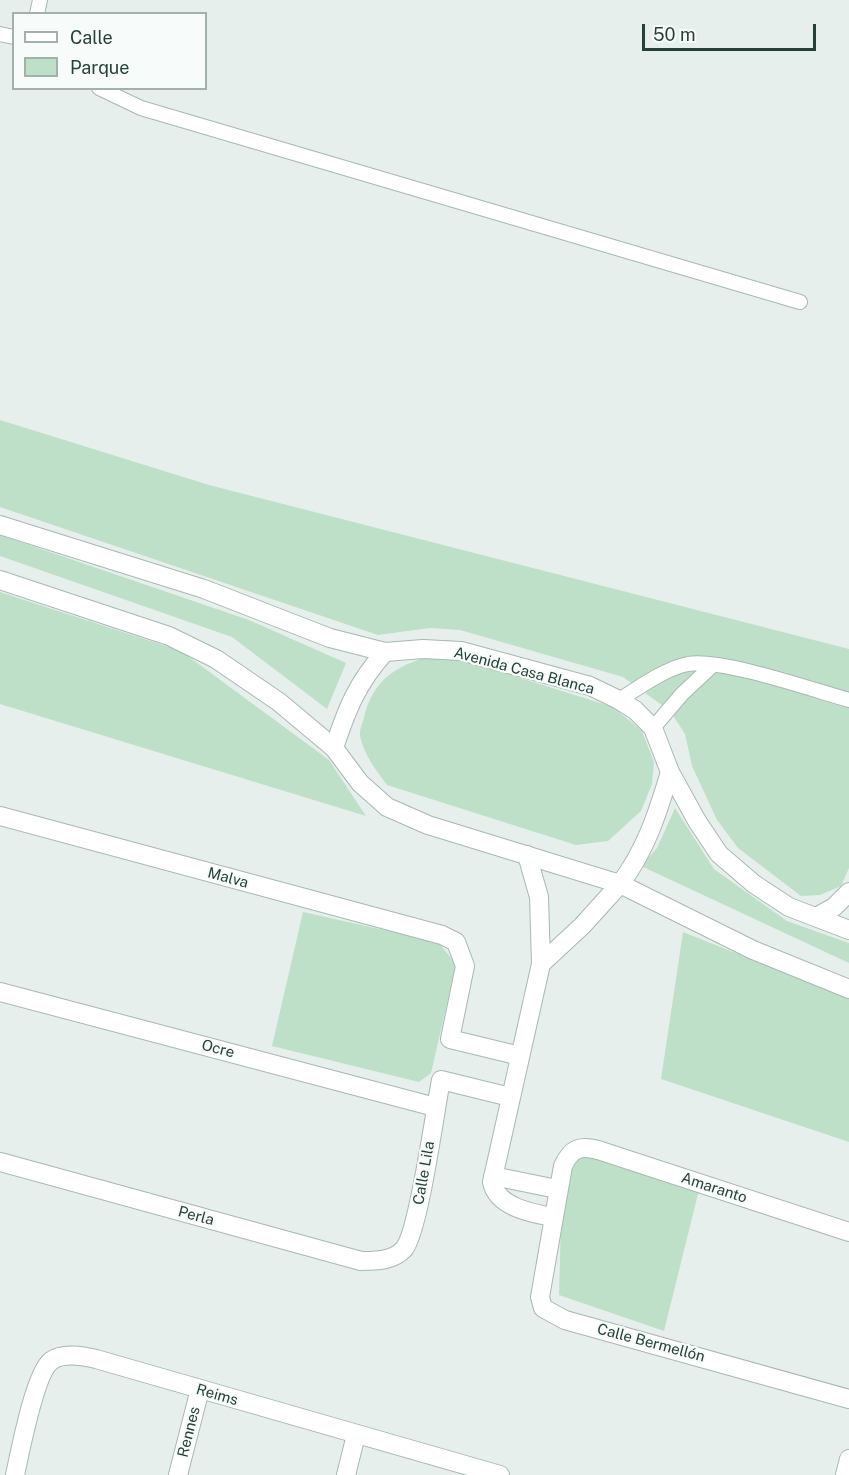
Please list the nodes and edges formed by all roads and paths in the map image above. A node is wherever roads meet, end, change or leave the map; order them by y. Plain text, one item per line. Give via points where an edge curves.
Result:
1 (103, 90) edge
2 (800, 302) dead end
3 (0, 525) edge
4 (0, 580) edge
5 (385, 652) junction
6 (712, 665) junction
7 (619, 700) junction
8 (849, 700) edge
9 (653, 728) junction
10 (334, 748) junction
11 (670, 771) junction
12 (0, 816) edge
13 (527, 855) junction
14 (620, 884) junction
15 (849, 892) edge
16 (816, 917) junction
17 (849, 930) edge
18 (541, 964) junction
19 (849, 988) edge
20 (0, 992) edge
21 (520, 1056) junction
22 (510, 1097) junction
23 (435, 1107) junction
24 (579, 1148) joint
25 (0, 1162) edge
26 (493, 1176) junction
27 (558, 1189) junction
28 (552, 1217) junction
29 (849, 1232) edge
30 (392, 1258) joint
31 (200, 1389) junction
32 (849, 1399) edge
33 (357, 1435) junction
34 (849, 1459) edge
35 (15, 1475) edge
36 (178, 1475) edge
37 (346, 1475) edge
38 (500, 1475) edge
39 (845, 1475) edge

1 - 2 lane via 141,108
3 - 5 street, Avenida Casa Blanca via 204,590 330,638
4 - 10 street via 169,636 216,659 279,702
5 - 7 street, Avenida Casa Blanca via 461,651 590,686
5 - 10 street via 364,676
6 - 7 lane via 687,664 670,670
6 - 8 lane
6 - 9 lane
7 - 9 street, Avenida Casa Blanca
9 - 11 street, Avenida Casa Blanca
10 - 13 street via 360,783 387,807 428,825
11 - 14 street via 649,834
11 - 16 street, Avenida Casa Blanca via 719,854 789,907
12 - 21 street, Malva via 429,931 456,942 465,966 450,1039
13 - 14 street
13 - 18 street via 539,897
14 - 18 street
14 - 19 street via 753,950
15 - 16 street
16 - 17 street, Avenida Casa Blanca
18 - 21 street
20 - 23 street, Ocre
21 - 22 street
22 - 23 street, Calle Lila via 441,1080
22 - 26 street
23 - 30 street, Calle Lila via 414,1224 405,1248
24 - 27 street, Calle Bermellón via 568,1156
24 - 29 street, Amaranto via 598,1150
25 - 30 street, Perla via 361,1261
26 - 27 street
26 - 28 street via 493,1188 503,1199 521,1209
27 - 28 street, Calle Bermellón
28 - 32 street, Calle Bermellón via 540,1297 543,1308
31 - 33 street, Reims
31 - 35 street, Reims via 96,1359 59,1357 51,1361 40,1379
31 - 36 street, Rennes
33 - 37 street
33 - 38 street, Reims
34 - 39 street

